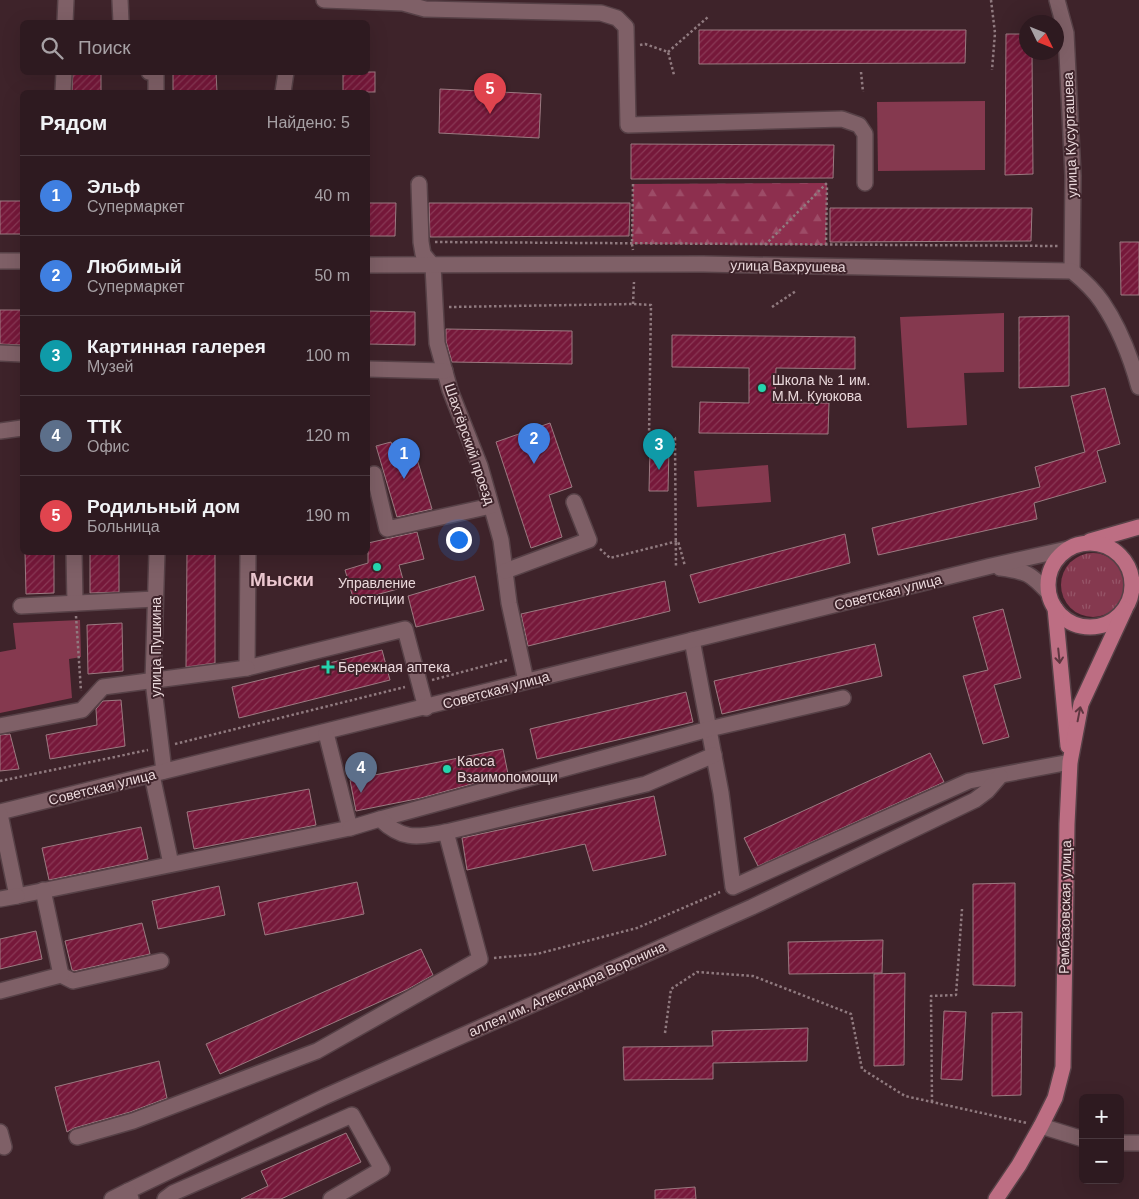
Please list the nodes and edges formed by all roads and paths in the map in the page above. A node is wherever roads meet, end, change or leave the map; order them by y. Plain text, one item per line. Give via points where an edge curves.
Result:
1 (66, 0) edge
2 (120, 0) edge
3 (324, 0) edge
4 (991, 0) edge
5 (1056, 0) edge
6 (708, 17) dead end
7 (65, 20) edge
8 (121, 20) edge
9 (627, 46) junction
10 (668, 52) junction
11 (992, 70) dead end
12 (861, 72) dead end
13 (64, 75) edge
14 (156, 75) edge
15 (286, 75) edge
16 (674, 75) dead end
17 (63, 90) edge
18 (156, 90) edge
19 (283, 90) edge
20 (863, 92) dead end
21 (865, 183) dead end
22 (419, 184) dead end
23 (633, 184) dead end
24 (421, 242) junction
25 (632, 244) junction
26 (765, 245) junction
27 (826, 245) junction
28 (1073, 246) junction
29 (0, 261) edge
30 (20, 261) edge
31 (636, 264) junction
32 (370, 265) edge
33 (432, 266) junction
34 (1072, 271) junction
35 (634, 282) dead end
36 (796, 291) dead end
37 (633, 304) junction
38 (435, 307) junction
39 (772, 307) dead end
40 (0, 353) edge
41 (20, 354) edge
42 (370, 369) edge
43 (445, 371) junction
44 (1139, 387) edge
45 (20, 428) edge
46 (0, 430) edge
47 (374, 474) dead end
48 (574, 502) dead end
49 (491, 506) junction
50 (1139, 527) edge
51 (590, 540) junction
52 (676, 542) junction
53 (1083, 543) junction
54 (1068, 549) junction
55 (74, 555) edge
56 (157, 555) edge
57 (248, 555) edge
58 (685, 566) dead end
59 (991, 566) junction
60 (676, 568) dead end
61 (505, 571) junction
62 (1136, 588) edge
63 (1048, 592) junction
64 (155, 599) junction
65 (75, 603) junction
66 (21, 606) dead end
67 (1054, 608) junction
68 (1126, 609) junction
69 (692, 640) junction
70 (521, 656) junction
71 (247, 668) junction
72 (153, 681) junction
73 (526, 681) junction
74 (419, 684) junction
75 (843, 698) dead end
76 (426, 708) junction
77 (82, 710) junction
78 (0, 726) edge
79 (710, 729) junction
80 (326, 732) junction
81 (161, 747) junction
82 (714, 755) junction
83 (1070, 762) junction
84 (158, 773) junction
85 (1000, 776) junction
86 (0, 781) edge
87 (0, 813) edge
88 (380, 820) junction
89 (350, 828) junction
90 (446, 832) junction
91 (171, 864) junction
92 (733, 887) junction
93 (43, 890) junction
94 (17, 896) junction
95 (0, 899) edge
96 (962, 909) dead end
97 (480, 959) junction
98 (160, 961) dead end
99 (61, 975) junction
100 (0, 991) edge
101 (665, 1033) dead end
102 (932, 1102) junction
103 (1041, 1126) junction
104 (0, 1132) edge
105 (77, 1137) dead end
106 (1079, 1138) edge
107 (1124, 1143) edge
108 (1139, 1143) edge
109 (4, 1147) dead end
110 (129, 1195) edge
111 (112, 1199) edge
112 (164, 1199) edge
113 (331, 1199) edge
114 (996, 1199) edge

1 - 7 street
2 - 8 street
3 - 9 street via 403,3 425,9 601,13 617,18 626,27
4 - 11 path via 995,33
5 - 28 street, улица Кусургашева via 1066,33
6 - 10 path
9 - 10 path via 645,44
9 - 21 street via 628,125 842,119 859,125 865,134
10 - 16 path
12 - 20 path
13 - 17 street
14 - 18 street
15 - 19 street
22 - 24 street
23 - 25 path
24 - 25 path
24 - 33 street via 423,254
25 - 26 path
25 - 31 path
26 - 27 path
26 - 27 path via 828,183
27 - 28 path
28 - 34 street, улица Кусургашева
29 - 30 street
31 - 33 street, улица Вахрушева
31 - 34 street, улица Вахрушева
32 - 33 street, улица Вахрушева
33 - 38 street, Шахтёрский проезд
34 - 44 street via 1102,301 1117,329
35 - 37 path
36 - 39 path
37 - 38 path
37 - 52 path via 651,305 650,437 675,438
38 - 43 street, Шахтёрский проезд via 437,343
40 - 41 street
42 - 43 street
43 - 49 street, Шахтёрский проезд
45 - 46 street
47 - 49 street via 387,529
48 - 51 street
49 - 61 street, Шахтёрский проезд via 501,540
50 - 53 main road
51 - 52 path via 610,558
51 - 61 street
52 - 58 path
52 - 60 path
53 - 54 main road
53 - 62 main road via 1100,543 1115,550 1126,562
54 - 59 street, Советская улица
54 - 63 main road via 1056,560 1049,576
55 - 65 street
56 - 64 street, улица Пушкина
57 - 71 street
59 - 63 street via 1024,571
59 - 69 street, Советская улица
61 - 70 street, Шахтёрский проезд
62 - 68 main road
63 - 67 main road
64 - 65 street
64 - 72 street, улица Пушкина
65 - 66 street
65 - 77 path
67 - 68 main road via 1066,620 1090,627 1114,621
67 -> 83 main road
83 -> 68 main road, Рембазовская улица via 1081,704
69 - 73 street, Советская улица
69 - 79 street
70 - 73 street, Шахтёрский проезд
70 - 74 path
71 - 72 street
71 - 74 street via 405,629
72 - 77 street via 103,687
72 - 81 street, улица Пушкина
73 - 76 street, Советская улица
74 - 76 street
74 - 81 path
75 - 79 street
76 - 80 street, Советская улица
77 - 78 street
79 - 82 street
79 - 88 street
80 - 84 street, Советская улица
80 - 89 street
81 - 84 street, улица Пушкина
81 - 86 path
82 - 90 street via 646,784
82 - 92 street
83 - 85 street
83 - 103 main road, Рембазовская улица via 1062,1066 1055,1098
84 - 87 street, Советская улица
84 - 91 street, улица Пушкина
85 - 92 street via 969,782
85 - 110 street, аллея им. Александра Воронина via 975,800 752,907 324,1097
87 - 94 street
88 - 89 street
88 - 90 street via 391,830 415,837
89 - 91 street
90 - 97 street
91 - 93 street
92 - 97 path via 637,928 537,954
93 - 94 street
93 - 99 street
94 - 95 street
96 - 102 path via 956,995 931,996
97 - 105 street via 317,1051 133,1121
98 - 99 street via 73,981
99 - 100 street
101 - 102 path via 671,989 697,972 753,976 852,1014 862,1068 905,1096
102 - 103 path
103 - 106 street
103 - 114 main road, Рембазовская улица
104 - 109 street
107 - 108 street
110 - 111 street, аллея им. Александра Воронина
112 - 113 street via 352,1114 382,1169

